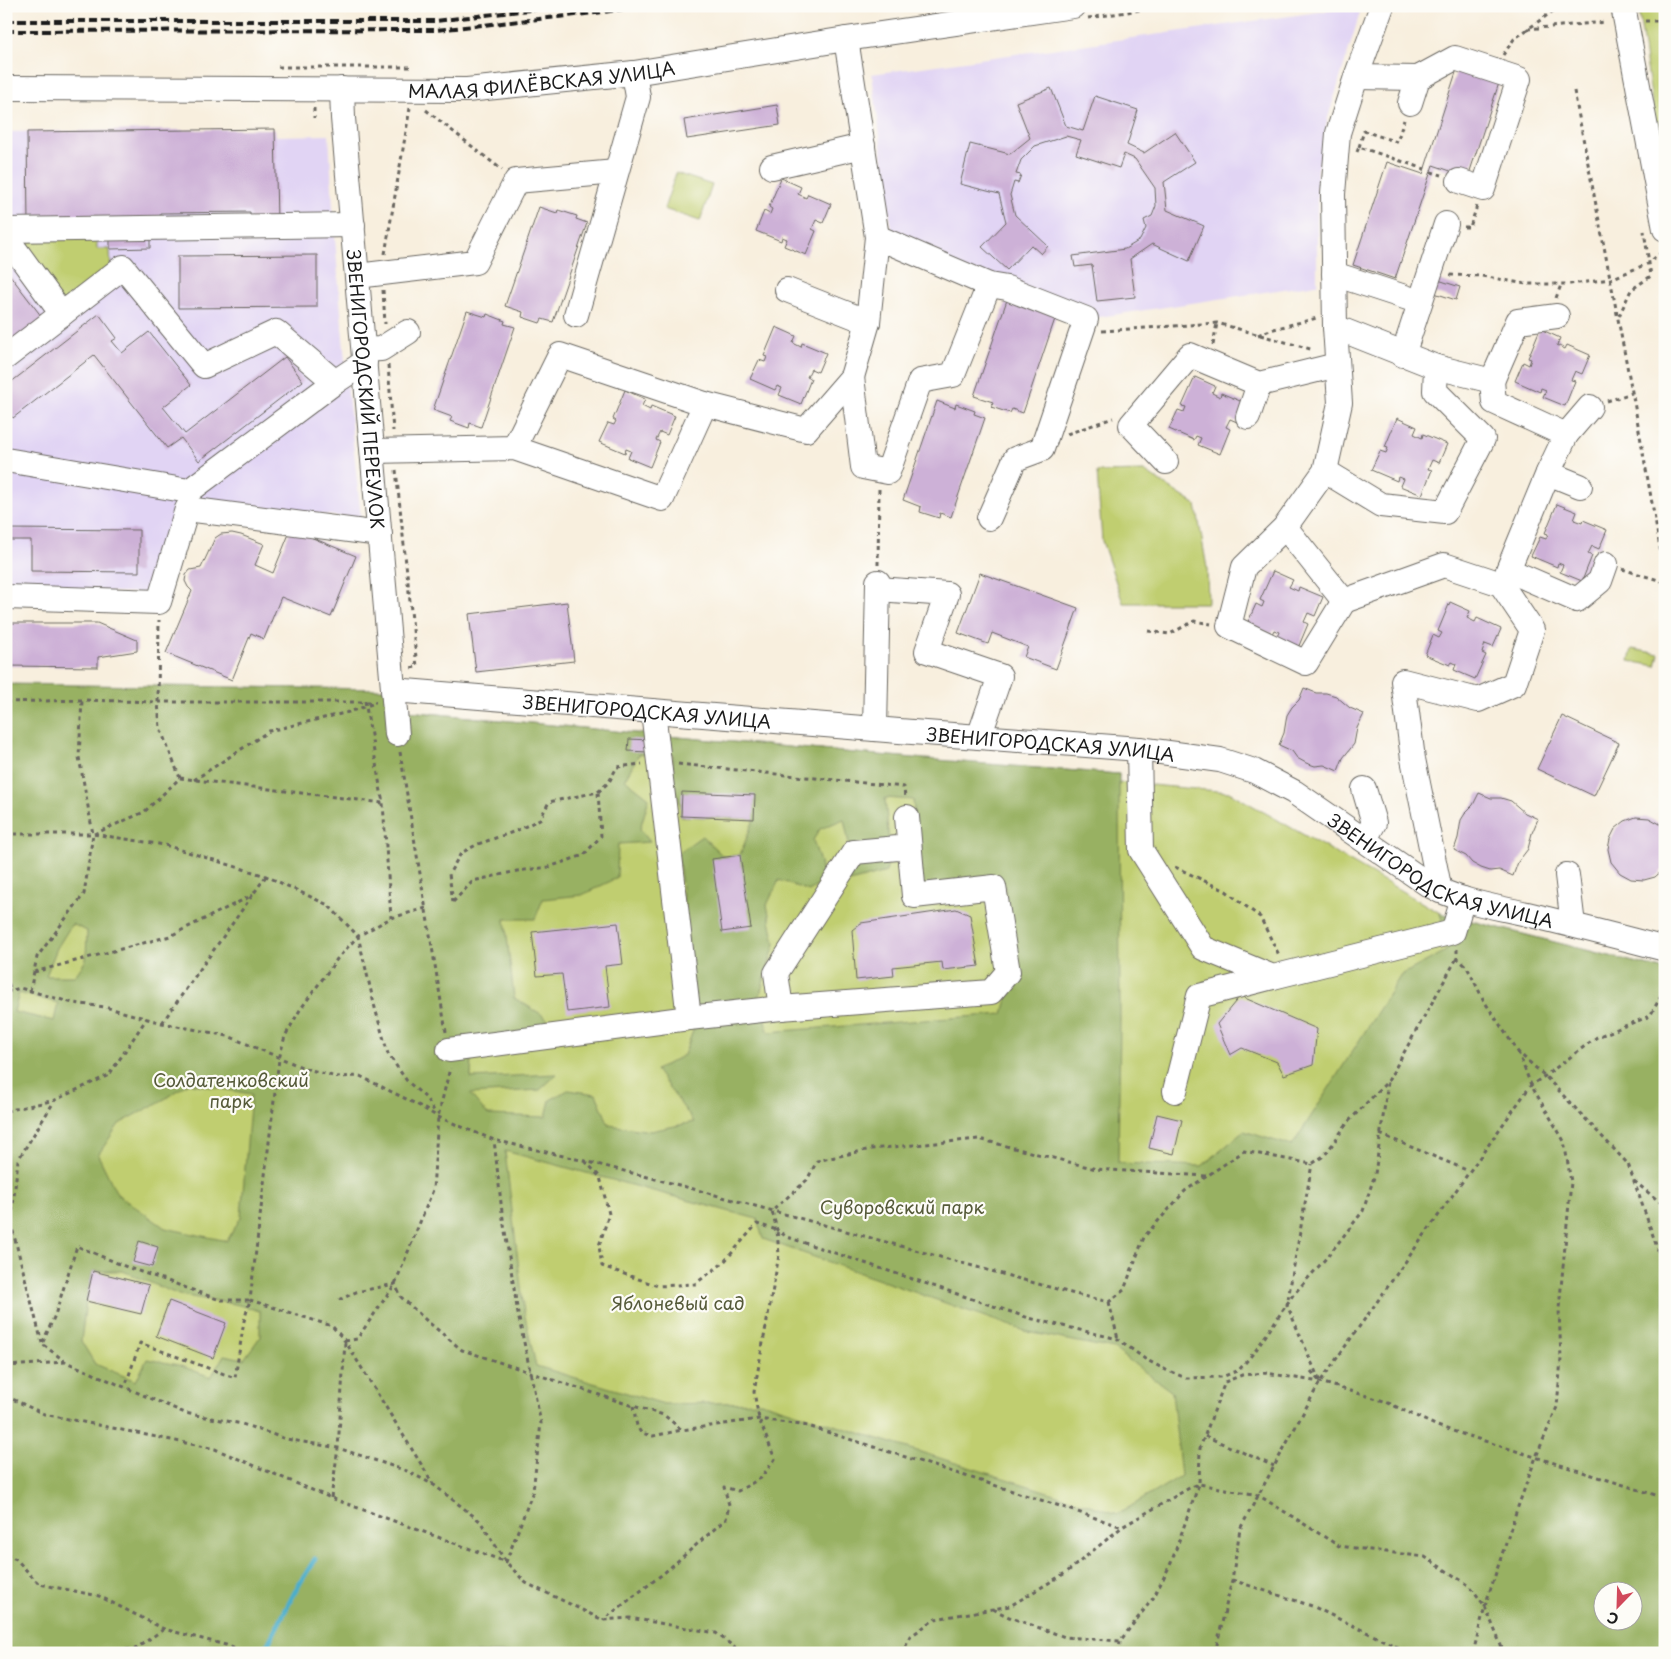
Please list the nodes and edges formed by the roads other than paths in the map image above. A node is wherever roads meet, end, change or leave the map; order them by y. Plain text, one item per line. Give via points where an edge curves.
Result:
1 (1073, 6) edge
2 (1382, 6) edge
3 (1614, 14) edge
4 (846, 39) junction
5 (634, 74) junction
6 (1356, 77) junction
7 (1418, 78) junction
8 (6, 88) edge
9 (342, 89) junction
10 (1410, 103) road end
11 (862, 146) junction
12 (772, 167) dead end
13 (616, 172) junction
14 (1459, 181) dead end
15 (1446, 224) dead end
16 (353, 225) junction
17 (1665, 229) edge
18 (6, 230) edge
19 (6, 237) edge
20 (877, 237) junction
21 (1334, 274) junction
22 (357, 276) junction
23 (988, 285) junction
24 (787, 290) dead end
25 (1420, 302) junction
26 (62, 314) junction
27 (576, 315) dead end
28 (1558, 316) dead end
29 (1335, 321) junction
30 (868, 322) junction
31 (408, 332) dead end
32 (1402, 355) junction
33 (364, 356) junction
34 (6, 357) edge
35 (1337, 360) junction
36 (1436, 367) junction
37 (852, 377) junction
38 (1492, 381) junction
39 (335, 382) junction
40 (1260, 384) junction
41 (705, 404) junction
42 (1590, 407) road end
43 (1248, 417) dead end
44 (1566, 435) junction
45 (514, 448) junction
46 (383, 451) junction
47 (6, 460) edge
48 (1166, 462) dead end
49 (1325, 471) junction
50 (1548, 473) junction
51 (1580, 486) dead end
52 (989, 518) dead end
53 (1285, 528) junction
54 (380, 534) junction
55 (1606, 564) road end
56 (1504, 577) junction
57 (6, 597) edge
58 (1344, 601) junction
59 (393, 690) junction
60 (654, 711) junction
61 (875, 729) junction
62 (397, 734) road end
63 (979, 737) junction
64 (1139, 749) junction
65 (1364, 789) dead end
66 (906, 817) dead end
67 (1364, 839) junction
68 (909, 847) junction
69 (1567, 875) dead end
70 (1440, 891) junction
71 (1463, 899) junction
72 (1573, 925) junction
73 (1665, 949) edge
74 (1281, 975) junction
75 (781, 1008) junction
76 (689, 1018) junction
77 (449, 1050) road end
78 (1176, 1091) dead end

1 - 4 street, МАЛАЯ ФИЛЁВСКАЯ УЛИЦА
2 - 6 street
3 - 17 street
4 - 5 street, МАЛАЯ ФИЛЁВСКАЯ УЛИЦА
4 - 11 street
5 - 9 street, МАЛАЯ ФИЛЁВСКАЯ УЛИЦА via 467,90
5 - 13 street via 638,97
6 - 7 street
6 - 21 street via 1338,133 1333,194
7 - 10 street
7 - 14 street via 1455,58 1519,79 1483,189
8 - 9 street, МАЛАЯ ФИЛЁВСКАЯ УЛИЦА
9 - 16 street, ЗВЕНИГОРОДСКИЙ ПЕРЕУЛОК
11 - 12 street
11 - 20 street
13 - 22 street via 516,181 474,262
13 - 27 street
15 - 25 street
16 - 18 street
16 - 22 street, ЗВЕНИГОРОДСКИЙ ПЕРЕУЛОК
19 - 26 street
20 - 23 street
20 - 30 street
21 - 25 street
21 - 29 street
22 - 33 street, ЗВЕНИГОРОДСКИЙ ПЕРЕУЛОК
23 - 37 street via 953,374 920,381 888,472 863,467
23 - 52 street via 1007,288 1086,319 1042,449 1015,460
24 - 30 street
25 - 32 street
26 - 34 street
26 - 39 street via 123,267 204,366 276,332
28 - 38 street via 1518,321
29 - 32 street
29 - 35 street
30 - 37 street
31 - 33 street
32 - 36 street
33 - 39 street
33 - 46 street, ЗВЕНИГОРОДСКИЙ ПЕРЕУЛОК
35 - 40 street
35 - 49 street via 1340,403
36 - 38 street
36 - 49 street via 1435,391 1483,438 1446,512 1381,505
37 - 41 street via 806,430
38 - 44 street via 1494,402
39 - 47 street via 189,491
40 - 43 street
40 - 48 street via 1190,355 1131,425
41 - 45 street via 560,355
41 - 45 street via 662,499
42 - 44 street
44 - 50 street
45 - 46 street
46 - 54 street, ЗВЕНИГОРОДСКИЙ ПЕРЕУЛОК
49 - 53 street
50 - 51 street
50 - 56 street
53 - 58 street
53 - 58 street via 1244,567 1229,626 1306,663
54 - 57 street via 187,509 159,602
54 - 59 street, ЗВЕНИГОРОДСКИЙ ПЕРЕУЛОК
55 - 56 street via 1600,581 1577,600
56 - 58 street via 1444,565
56 - 70 street via 1532,630 1514,684 1478,700 1403,680 1413,759
59 - 60 street, ЗВЕНИГОРОДСКАЯ УЛИЦА
59 - 62 street, ЗВЕНИГОРОДСКИЙ ПЕРЕУЛОК
60 - 61 street, ЗВЕНИГОРОДСКАЯ УЛИЦА
60 - 76 street
61 - 63 street, ЗВЕНИГОРОДСКАЯ УЛИЦА
61 - 63 street via 878,586 947,594 927,651 1000,676
63 - 64 street, ЗВЕНИГОРОДСКАЯ УЛИЦА
64 - 67 street, ЗВЕНИГОРОДСКАЯ УЛИЦА via 1220,760 1254,771 1294,792
64 - 74 street via 1141,850 1203,948
65 - 67 street via 1374,824
66 - 68 street
67 - 70 street, ЗВЕНИГОРОДСКАЯ УЛИЦА
68 - 75 street via 854,852 776,973
68 - 75 street via 914,896 994,887 1008,972 991,992
69 - 72 street
70 - 71 street, ЗВЕНИГОРОДСКАЯ УЛИЦА
71 - 72 street, ЗВЕНИГОРОДСКАЯ УЛИЦА
71 - 74 street via 1453,932
72 - 73 street, ЗВЕНИГОРОДСКАЯ УЛИЦА
74 - 78 street via 1199,996
75 - 76 street
76 - 77 street

